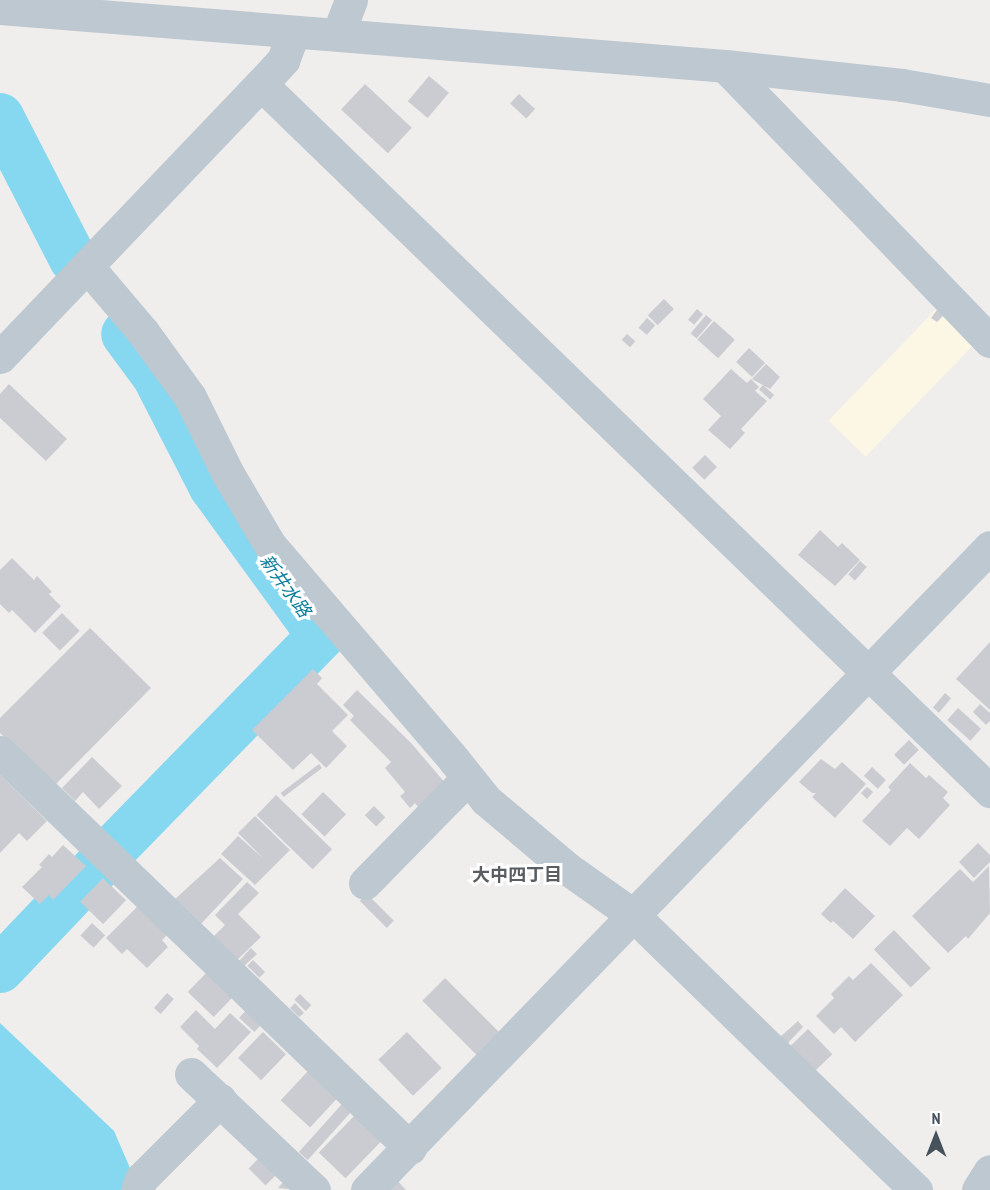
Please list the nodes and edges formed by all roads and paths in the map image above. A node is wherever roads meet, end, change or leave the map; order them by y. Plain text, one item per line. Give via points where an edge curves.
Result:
1 (164, 0) edge
2 (351, 0) edge
3 (0, 8) edge
4 (187, 23) junction
5 (294, 32) junction
6 (338, 34) junction
7 (725, 66) junction
8 (261, 84) junction
9 (990, 100) edge
10 (87, 266) junction
11 (990, 341) edge
12 (0, 357) edge
13 (990, 547) edge
14 (867, 673) junction
15 (0, 752) edge
16 (468, 778) junction
17 (990, 791) edge
18 (365, 883) dead end
19 (633, 915) junction
20 (191, 1074) dead end
21 (220, 1100) junction
22 (410, 1148) junction
23 (990, 1171) edge
24 (136, 1190) edge
25 (314, 1190) edge
26 (367, 1190) edge
27 (916, 1190) edge
28 (978, 1190) edge

1 - 4 street
2 - 6 street
3 - 4 street
4 - 5 street
5 - 6 street
5 - 8 street via 283,60
6 - 7 street
7 - 9 street via 902,85
7 - 11 street
8 - 10 street
8 - 14 street
10 - 12 street
10 - 16 street via 143,332 190,397 228,474 270,545
13 - 14 street
14 - 17 street
14 - 19 street
15 - 22 street
16 - 18 street
16 - 19 street via 486,801 568,869
19 - 22 street
19 - 27 street
20 - 21 street
21 - 24 street via 141,1179
21 - 25 street
22 - 26 street
23 - 28 street

